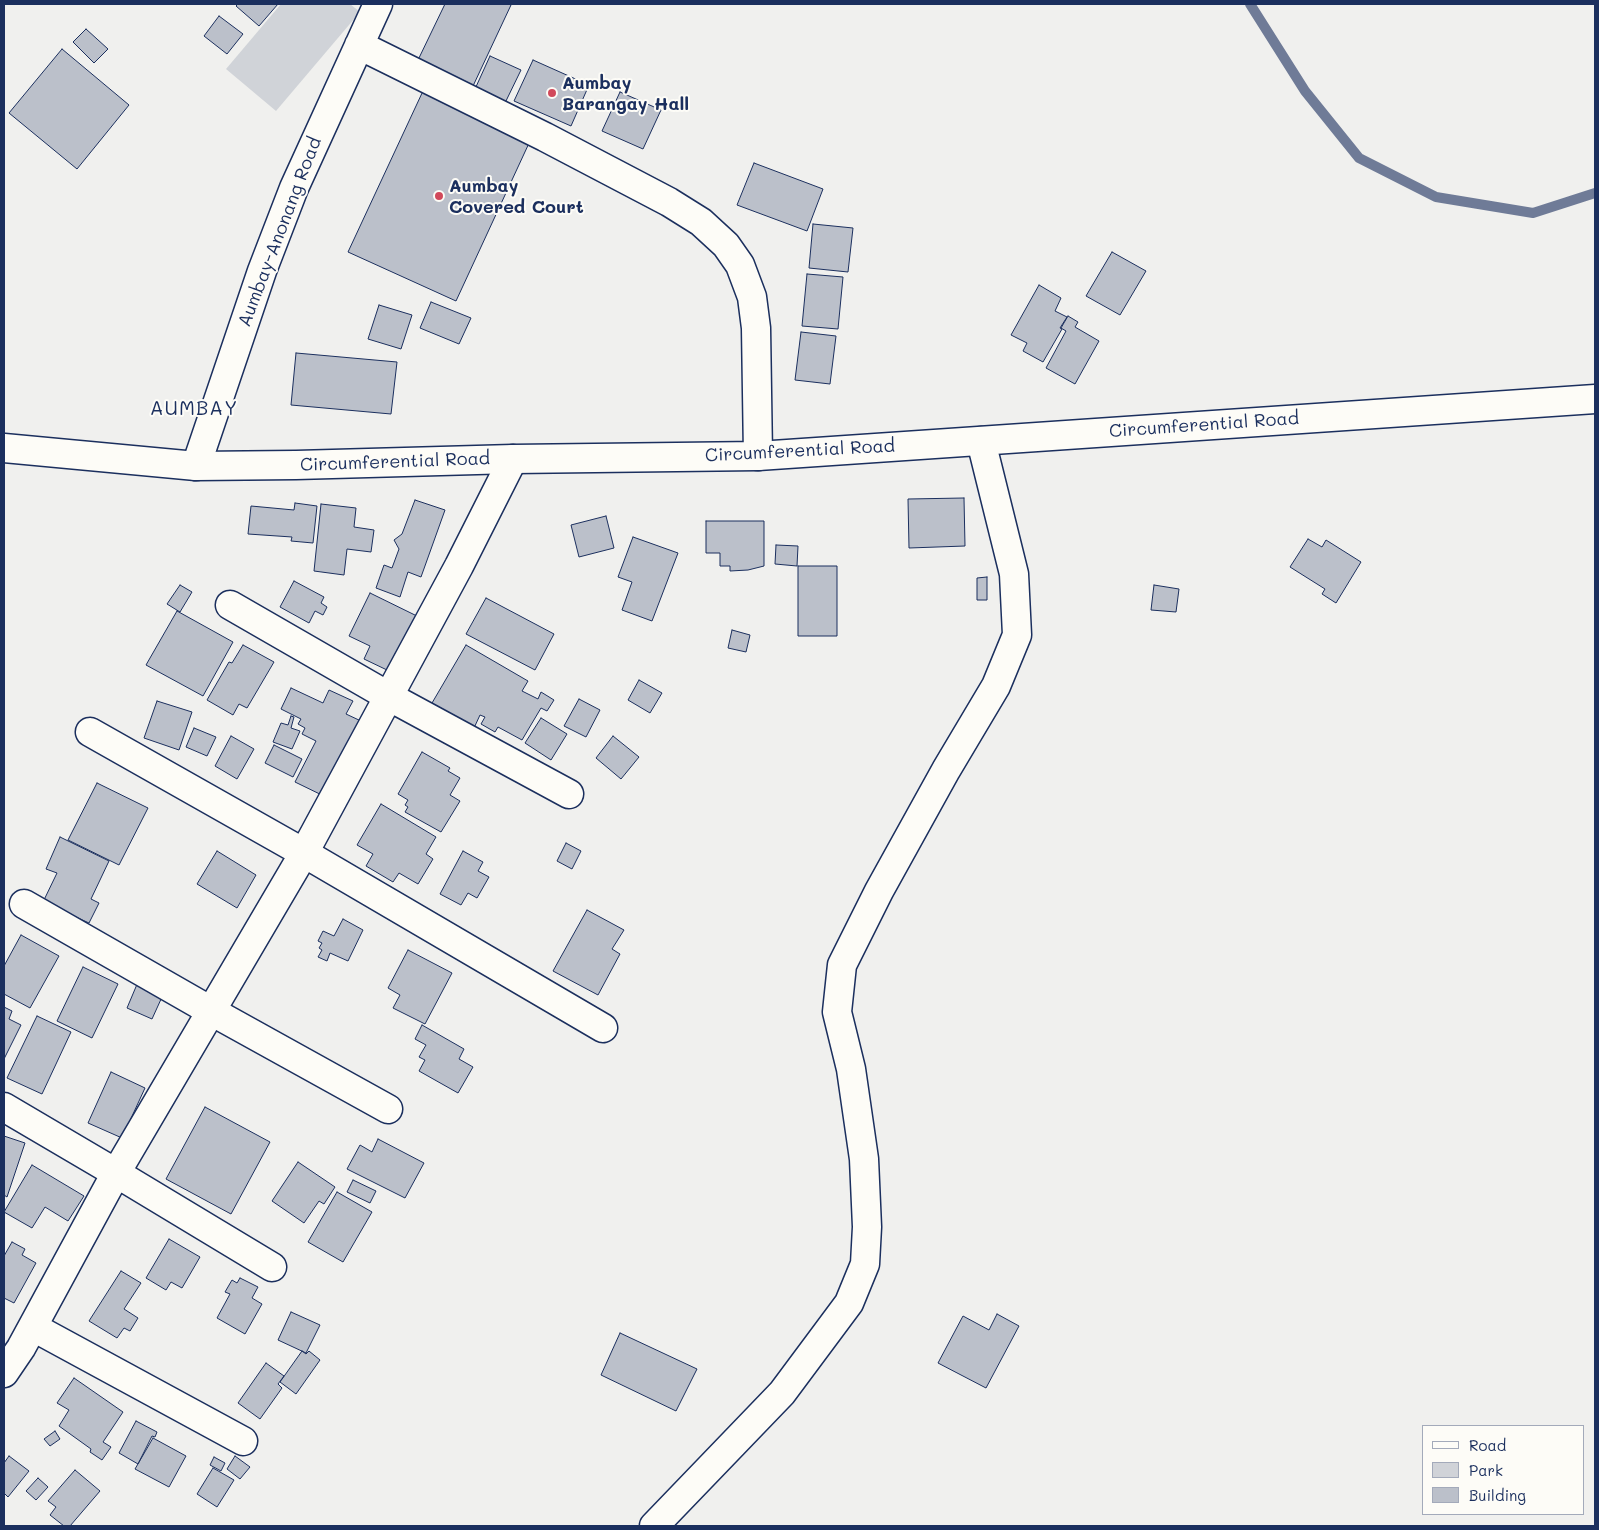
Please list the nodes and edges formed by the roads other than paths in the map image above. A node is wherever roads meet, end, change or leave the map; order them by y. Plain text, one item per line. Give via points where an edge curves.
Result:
1 (378, 4) edge
2 (359, 45) junction
3 (1595, 399) edge
4 (981, 441) junction
5 (4, 448) edge
6 (758, 456) junction
7 (513, 458) junction
8 (196, 466) junction
9 (230, 605) dead end
10 (388, 696) junction
11 (90, 732) dead end
12 (569, 794) dead end
13 (304, 852) junction
14 (24, 904) dead end
15 (211, 1012) junction
16 (603, 1028) dead end
17 (4, 1107) edge
18 (388, 1109) dead end
19 (116, 1173) junction
20 (272, 1267) dead end
21 (32, 1327) junction
22 (4, 1373) edge
23 (243, 1441) dead end
24 (654, 1526) edge

1 - 2 street, Aumbay-Anonang Road
2 - 6 street via 669,202 702,222 726,244 740,265 752,297 756,328
2 - 8 street, Aumbay-Anonang Road via 290,197
3 - 4 street, Circumferential Road
4 - 6 street, Circumferential Road
4 - 24 street via 1014,574 1017,635 996,686 878,891 842,964 837,1012 864,1159 865,1264 849,1303 782,1393
5 - 8 street, Circumferential Road
6 - 7 street, Circumferential Road
7 - 8 street, Circumferential Road via 296,466
7 - 10 street
9 - 10 street
10 - 12 street
10 - 13 street
11 - 13 street
13 - 15 street
13 - 16 street
14 - 15 street
15 - 18 street
15 - 19 street
17 - 19 street
19 - 20 street
19 - 21 street
21 - 22 street
21 - 23 street

